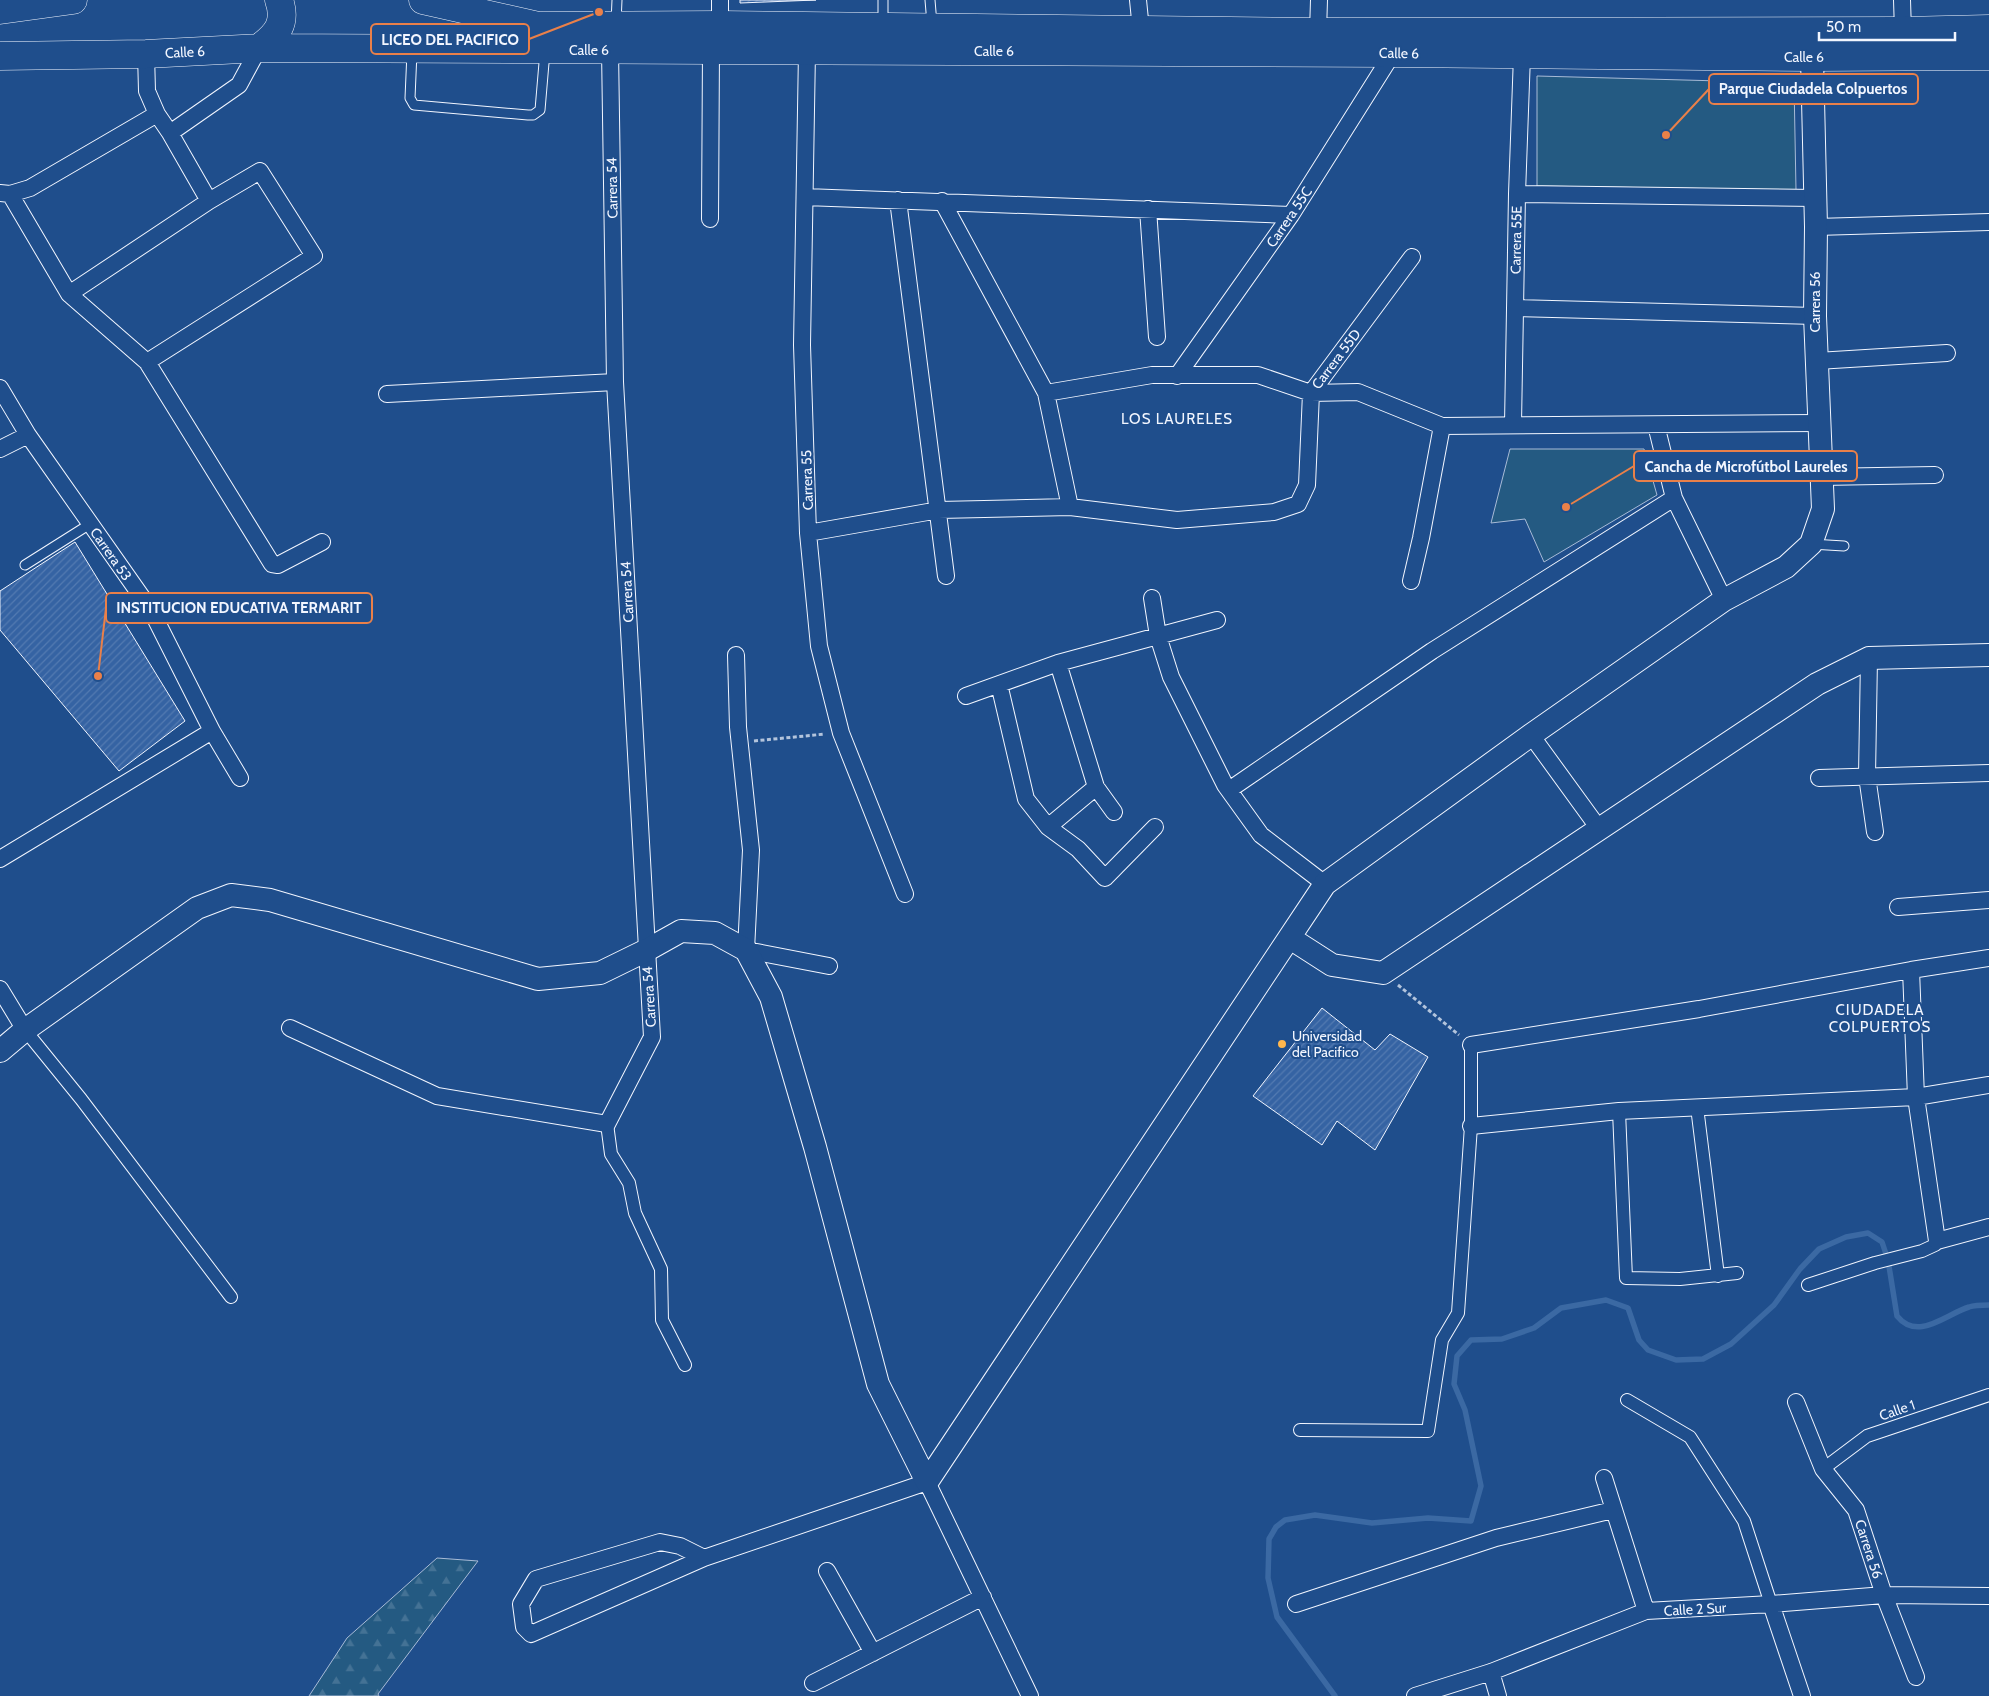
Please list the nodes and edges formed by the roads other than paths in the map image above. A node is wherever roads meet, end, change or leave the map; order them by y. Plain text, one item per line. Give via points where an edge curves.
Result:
1 (73, 0) edge
2 (279, 0) edge
3 (423, 0) edge
4 (930, 0) edge
5 (1138, 0) edge
6 (1319, 0) edge
7 (1902, 0) edge
8 (0, 10) edge
9 (720, 12) edge
10 (883, 13) edge
11 (614, 25) edge
12 (932, 27) junction
13 (1989, 29) edge
14 (1141, 30) junction
15 (1903, 31) junction
16 (1318, 32) junction
17 (259, 48) junction
18 (412, 49) junction
19 (545, 50) junction
20 (711, 50) junction
21 (807, 50) junction
22 (1393, 53) junction
23 (146, 54) junction
24 (1522, 55) junction
25 (0, 56) edge
26 (1989, 56) edge
27 (1812, 58) junction
28 (157, 114) junction
29 (170, 133) junction
30 (5, 193) edge
31 (1517, 194) junction
32 (805, 197) junction
33 (1815, 198) junction
34 (898, 200) junction
35 (209, 201) junction
36 (942, 201) junction
37 (1148, 209) junction
38 (1291, 215) junction
39 (710, 219) dead end
40 (1989, 222) edge
41 (1816, 227) junction
42 (1412, 258) dead end
43 (69, 294) junction
44 (1515, 308) junction
45 (1815, 316) junction
46 (1158, 337) dead end
47 (1947, 353) dead end
48 (1817, 361) junction
49 (147, 362) junction
50 (1177, 376) junction
51 (615, 382) junction
52 (0, 388) edge
53 (1046, 393) junction
54 (1311, 393) junction
55 (387, 394) dead end
56 (1819, 423) junction
57 (1513, 424) junction
58 (1656, 425) junction
59 (1442, 426) junction
60 (28, 435) junction
61 (0, 449) edge
62 (1934, 475) dead end
63 (1822, 477) junction
64 (1674, 498) junction
65 (1070, 507) junction
66 (939, 510) junction
67 (90, 524) junction
68 (808, 534) junction
69 (322, 542) dead end
70 (1811, 544) junction
71 (1844, 546) dead end
72 (25, 565) dead end
73 (946, 576) dead end
74 (1412, 582) dead end
75 (1152, 598) dead end
76 (1724, 600) junction
77 (1217, 620) dead end
78 (1158, 636) junction
79 (736, 654) dead end
80 (1989, 655) edge
81 (1869, 658) junction
82 (1058, 663) junction
83 (999, 684) junction
84 (966, 696) dead end
85 (212, 731) junction
86 (1531, 735) junction
87 (1989, 773) edge
88 (1868, 776) junction
89 (240, 778) dead end
90 (1819, 778) dead end
91 (1096, 787) junction
92 (1229, 790) junction
93 (1114, 812) dead end
94 (1048, 827) junction
95 (1156, 827) dead end
96 (1600, 830) junction
97 (1875, 832) dead end
98 (0, 860) edge
99 (1325, 884) junction
100 (905, 894) dead end
101 (1989, 900) edge
102 (1898, 907) dead end
103 (1290, 938) junction
104 (647, 950) junction
105 (746, 950) junction
106 (1989, 958) edge
107 (829, 966) dead end
108 (1911, 970) junction
109 (0, 989) edge
110 (290, 1028) dead end
111 (25, 1030) junction
112 (1471, 1045) joint
113 (0, 1051) edge
114 (1989, 1085) edge
115 (1916, 1097) junction
116 (1697, 1107) junction
117 (1619, 1111) junction
118 (607, 1124) junction
119 (1471, 1126) junction
120 (1989, 1227) edge
121 (1937, 1241) junction
122 (1737, 1273) dead end
123 (1718, 1276) junction
124 (1808, 1285) dead end
125 (231, 1297) dead end
126 (685, 1365) dead end
127 (1989, 1395) edge
128 (1627, 1400) dead end
129 (1796, 1402) dead end
130 (1300, 1430) dead end
131 (1823, 1469) junction
132 (1604, 1478) dead end
133 (927, 1482) junction
134 (1613, 1510) junction
135 (704, 1558) junction
136 (827, 1571) dead end
137 (1884, 1595) junction
138 (1989, 1596) edge
139 (983, 1597) junction
140 (1296, 1604) dead end
141 (1771, 1604) junction
142 (1646, 1611) junction
143 (873, 1652) junction
144 (1491, 1672) junction
145 (1916, 1677) dead end
146 (813, 1683) dead end
147 (1030, 1696) edge
148 (1415, 1696) edge
149 (1498, 1696) edge
150 (1802, 1696) edge

1 - 8 highway
2 - 17 highway via 282,13 276,34
3 - 11 highway, Calle 6 via 538,26
4 - 12 lane
5 - 14 street
6 - 16 street
7 - 15 street
9 - 10 highway, Calle 6
9 - 11 highway, Calle 6
10 - 12 highway, Calle 6
11 - 19 highway, Calle 6
11 - 20 highway, Calle 6
11 - 51 street, Carrera 54
12 - 14 highway, Calle 6
13 - 15 highway, Calle 6
14 - 16 highway, Calle 6
15 - 16 highway, Calle 6
17 - 18 highway, Calle 6
17 - 23 highway, Calle 6
17 - 29 street via 238,85
18 - 19 highway, Calle 6
18 - 19 lane via 410,98 414,105 528,116 540,110
20 - 21 highway, Calle 6
20 - 39 street
21 - 22 highway, Calle 6
21 - 32 street, Carrera 55
22 - 24 highway, Calle 6
22 - 38 street, Carrera 55C
23 - 25 highway, Calle 6
23 - 28 street via 147,91
24 - 27 highway, Calle 6
24 - 31 street, Carrera 55E
26 - 27 highway, Calle 6
27 - 33 main road, Carrera 56
28 - 29 street
28 - 30 street via 30,188
29 - 35 street
30 - 43 street
31 - 33 street
31 - 44 street, Carrera 55E
32 - 34 street
32 - 68 street, Carrera 55 via 802,345
33 - 41 main road, Carrera 56
34 - 36 street
34 - 66 street
35 - 43 street
35 - 49 street via 260,171 314,256
36 - 37 street
36 - 53 street
37 - 38 street
37 - 46 street
38 - 50 street, Carrera 55C
40 - 41 street
41 - 45 main road, Carrera 56
42 - 54 street, Carrera 55D
43 - 49 street
44 - 45 street
44 - 57 street, Carrera 55E
45 - 48 main road, Carrera 56
47 - 48 street
48 - 56 main road, Carrera 56
49 - 69 street via 272,564 278,565
50 - 53 street via 1152,375
50 - 54 street via 1258,375
51 - 55 street
51 - 104 street, Carrera 54
52 - 60 street, Carrera 53
53 - 65 street
54 - 59 street via 1358,392
54 - 65 street, Carrera 55D via 1307,485 1298,504 1274,512 1176,520
56 - 58 street
56 - 63 main road, Carrera 56
57 - 58 street
57 - 59 street
58 - 64 street
59 - 74 street
60 - 61 street
60 - 67 street, Carrera 53
62 - 63 street
63 - 70 main road, Carrera 56 via 1823,509
64 - 76 street
64 - 92 street via 1432,651
65 - 66 street
66 - 68 street
66 - 73 street
67 - 72 lane
67 - 85 street, Carrera 53 via 151,610
68 - 100 street, Carrera 55 via 819,646 841,733
70 - 71 lane
70 - 76 main road via 1786,567
75 - 78 street
76 - 86 main road
77 - 78 street
78 - 82 street
78 - 92 street via 1171,677
79 - 105 street via 739,742 751,850
80 - 81 main road
81 - 88 street
81 - 96 main road via 1817,684
82 - 83 street
82 - 91 street
83 - 84 street
83 - 94 street via 1026,799
85 - 89 street, Carrera 53
85 - 98 street
86 - 96 street
86 - 99 main road
87 - 88 street
88 - 90 street
88 - 97 street
91 - 93 street
91 - 94 street
92 - 99 street via 1261,835
94 - 95 street via 1078,850 1105,878
96 - 103 main road via 1384,973 1332,964
99 - 103 main road
101 - 102 street
103 - 133 main road
104 - 105 main road via 681,930 715,933
104 - 111 main road via 600,972 538,979 270,900 231,894 197,908
104 - 118 street, Carrera 54 via 652,1037
105 - 107 street
105 - 133 main road via 771,997 878,1384
106 - 108 street
108 - 112 street via 1699,1009
108 - 115 street
109 - 111 street
110 - 118 street via 437,1096
111 - 113 main road
111 - 125 street
112 - 119 street
114 - 115 street
115 - 116 street
115 - 121 street
116 - 117 street
116 - 123 street
117 - 119 street
117 - 123 street via 1626,1278
118 - 126 street via 611,1154 628,1183 635,1213 661,1269 662,1320
119 - 130 street via 1458,1313 1442,1340 1428,1431
120 - 121 street
121 - 124 street via 1935,1245 1904,1256
122 - 123 street
127 - 131 street, Calle 1 via 1867,1436
128 - 141 street via 1690,1437 1744,1521
129 - 131 street, Carrera 56
131 - 137 street, Carrera 56 via 1856,1510
132 - 134 street
133 - 135 street
133 - 139 street
134 - 140 street via 1496,1538
134 - 142 street
135 - 135 street via 680,1546 660,1542 536,1579 521,1604 524,1627 531,1634
136 - 143 street
137 - 138 street, Calle 2 Sur
137 - 141 street, Calle 2 Sur
137 - 145 street, Carrera 56
139 - 143 street
139 - 147 street
141 - 142 street, Calle 2 Sur
141 - 150 street
142 - 144 street, Calle 2 Sur
143 - 146 street
144 - 148 street, Calle 2 Sur
144 - 149 street

